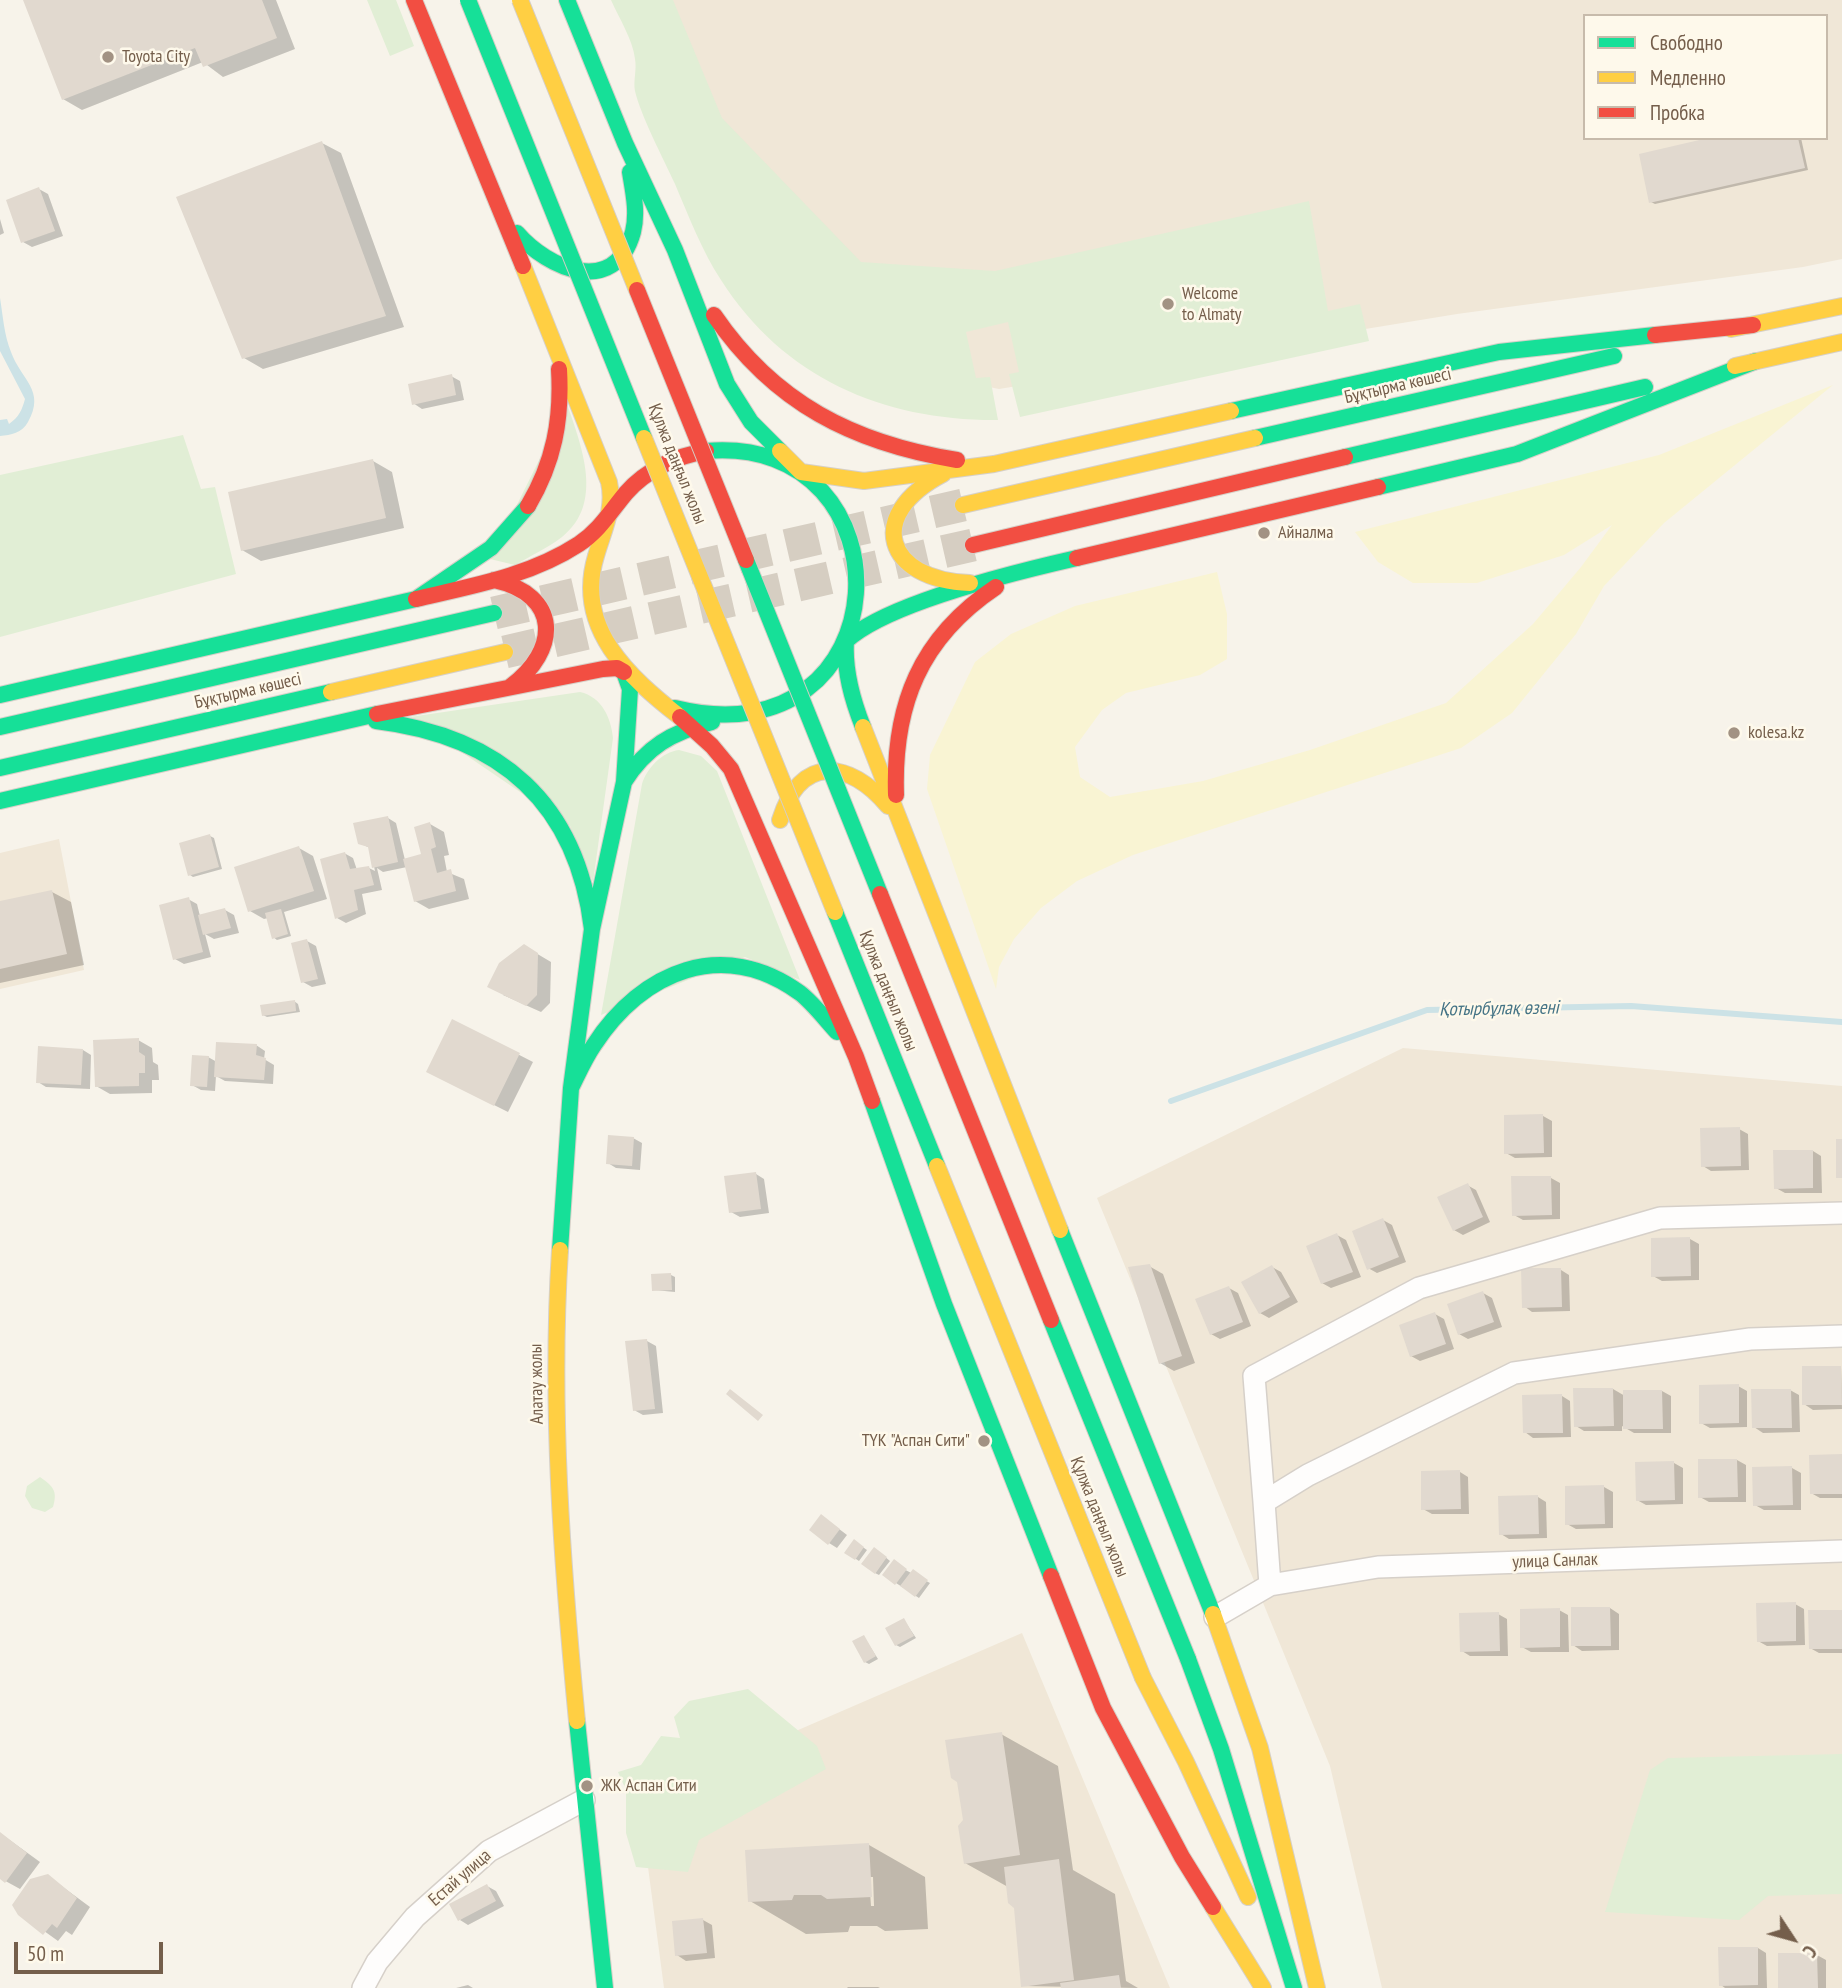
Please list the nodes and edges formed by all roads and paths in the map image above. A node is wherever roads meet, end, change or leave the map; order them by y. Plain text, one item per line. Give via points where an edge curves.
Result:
1 (414, 0) edge
2 (468, 0) edge
3 (520, 0) edge
4 (567, 0) edge
5 (625, 143) junction
6 (496, 202) junction
7 (675, 250) junction
8 (1842, 306) edge
9 (1753, 325) junction
10 (1842, 342) edge
11 (559, 349) junction
12 (1756, 361) junction
13 (994, 464) junction
14 (972, 466) junction
15 (802, 472) junction
16 (963, 505) tunnel mouth
17 (605, 522) junction
18 (973, 545) tunnel mouth
19 (1030, 569) junction
20 (1000, 578) junction
21 (494, 580) junction
22 (416, 599) junction
23 (494, 613) tunnel mouth
24 (846, 641) junction
25 (505, 652) tunnel mouth
26 (624, 672) junction
27 (510, 687) junction
28 (0, 695) edge
29 (657, 699) junction
30 (737, 717) junction
31 (345, 720) junction
32 (695, 726) junction
33 (0, 727) edge
34 (0, 768) edge
35 (624, 782) junction
36 (0, 801) edge
37 (897, 820) junction
38 (904, 839) junction
39 (797, 920) junction
40 (593, 929) junction
41 (856, 1057) junction
42 (571, 1088) junction
43 (1842, 1213) edge
44 (1842, 1336) edge
45 (1264, 1502) junction
46 (1842, 1551) edge
47 (1270, 1585) junction
48 (1215, 1617) junction
49 (584, 1800) junction
50 (363, 1988) edge
51 (605, 1988) edge
52 (1263, 1988) edge
53 (1289, 1988) edge
54 (1294, 1988) edge
55 (1317, 1988) edge

1 - 6 main road
2 - 53 main road, Құлжа даңғыл жолы, bridge via 1143,1678
3 - 54 main road, Құлжа даңғыл жолы, bridge via 1188,1659
4 - 5 main road
5 - 6 main road via 633,192 631,237 604,266 589,272 553,267 524,243
5 - 7 main road
6 - 11 main road
7 - 13 main road via 741,355 790,396 844,429 877,441 941,458
7 - 15 main road via 727,384 751,422
8 - 9 main road, Бұқтырма көшесі
9 - 13 main road via 1499,352
9 - 16 main road, Бұқтырма көшесі
10 - 12 main road
11 - 17 main road via 606,468 611,495
11 - 22 main road via 560,420 537,491 496,547
12 - 18 main road
12 - 19 main road via 1517,454
13 - 14 main road
14 - 15 main road via 864,481
14 - 20 main road via 928,479 914,490 894,518 894,543 911,567 935,582
15 - 17 main road via 753,451 695,452 642,477
15 - 24 main road via 831,500 848,544 858,593
17 - 21 main road via 553,558
17 - 26 main road via 592,564 592,599 600,632
19 - 20 main road
19 - 38 main road via 965,610 928,652 915,675 893,762
20 - 24 main road via 875,620
21 - 22 main road
21 - 27 main road via 527,590 546,620 541,658 530,674
22 - 28 main road
23 - 33 main road, Бұқтырма көшесі
24 - 30 main road via 811,686 776,707
24 - 37 main road via 852,699
25 - 34 main road, Бұқтырма көшесі
26 - 27 main road via 612,668
26 - 29 main road
26 - 35 main road, Алатау жолы via 631,689
27 - 31 main road
29 - 30 main road via 695,714
29 - 32 main road
30 - 32 main road
31 - 36 main road
31 - 40 main road via 395,722 448,737 475,748 519,778 552,814 575,853 585,880
32 - 35 main road via 648,748
32 - 39 main road via 732,769
35 - 40 main road, Алатау жолы
37 - 38 main road
37 - 39 main road via 885,801 857,777 821,770 809,774 788,795 782,809 780,841
38 - 48 main road
39 - 41 main road
40 - 42 main road, Алатау жолы
41 - 42 main road via 832,1026 788,985 752,970 705,963 665,975 623,1006 594,1040
41 - 52 main road via 944,1304 1103,1708 1182,1857
42 - 49 main road, Алатау жолы via 554,1343 561,1555
43 - 45 street via 1660,1218 1419,1288 1254,1377
44 - 45 street via 1750,1339 1514,1373 1308,1475
45 - 47 street
46 - 47 street, улица Санлак via 1378,1567
47 - 48 street
48 - 55 main road via 1260,1748
49 - 50 street, Естай улица via 489,1851 415,1917 377,1962
49 - 51 main road, Алатау жолы

